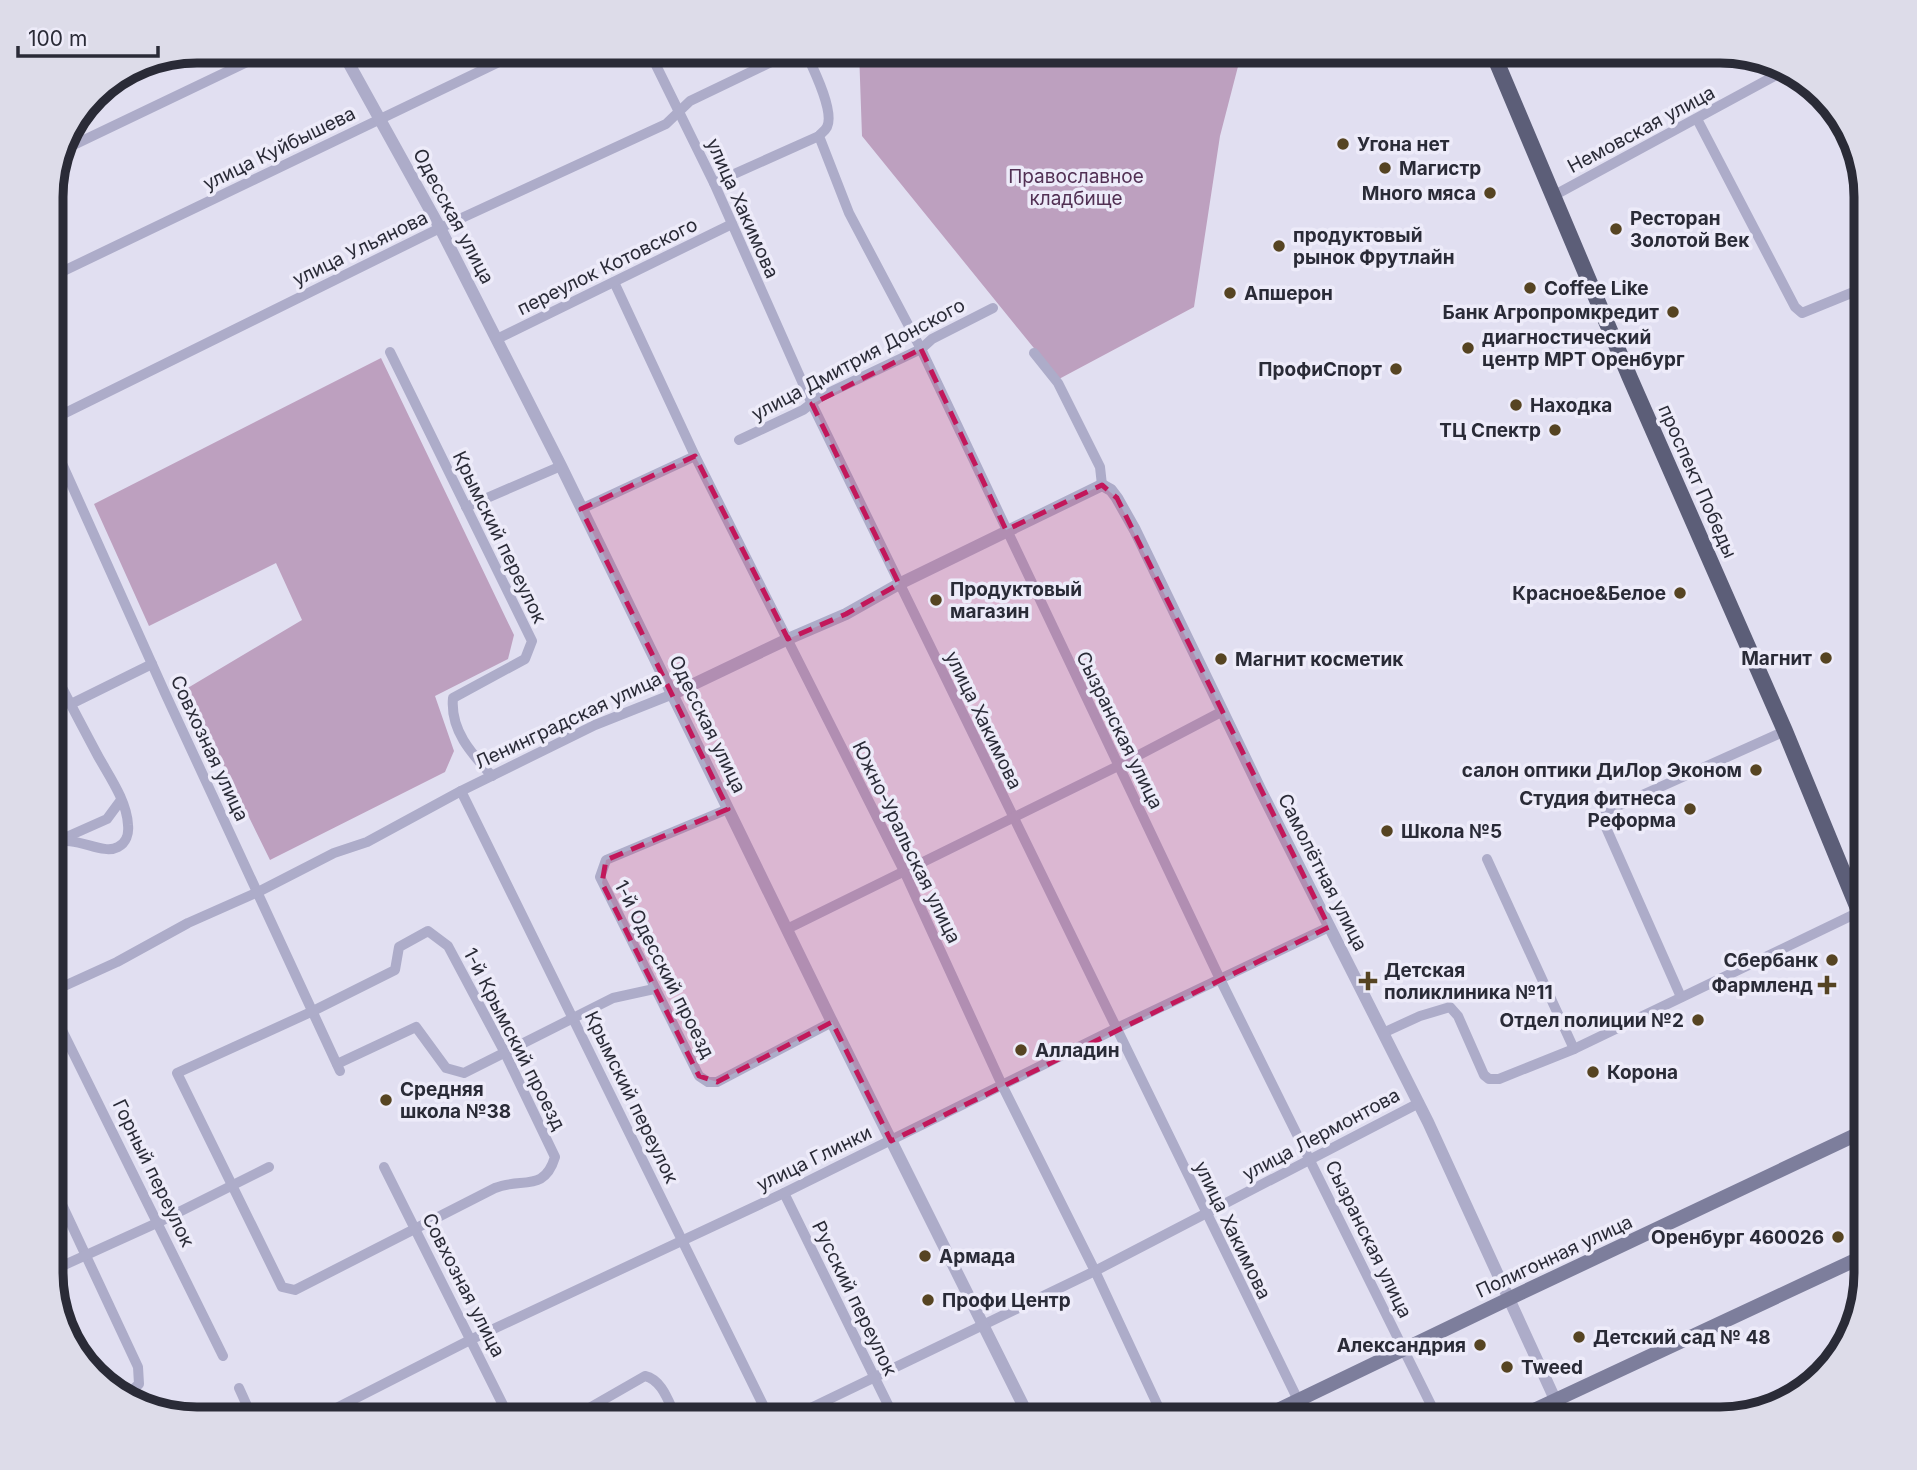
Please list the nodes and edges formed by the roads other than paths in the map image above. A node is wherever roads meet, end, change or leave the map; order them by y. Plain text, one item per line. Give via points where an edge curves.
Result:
1 (245, 63) edge
2 (349, 63) edge
3 (497, 63) edge
4 (655, 63) edge
5 (769, 63) edge
6 (811, 63) edge
7 (1497, 63) edge
8 (1776, 76) edge
9 (679, 111) junction
10 (380, 119) junction
11 (1697, 119) junction
12 (819, 136) junction
13 (74, 144) edge
14 (714, 183) junction
15 (1553, 196) junction
16 (732, 224) junction
17 (440, 228) junction
18 (63, 271) edge
19 (614, 282) junction
20 (1854, 292) edge
21 (993, 308) dead end
22 (497, 339) junction
23 (921, 349) junction
24 (390, 352) dead end
25 (1034, 353) dead end
26 (812, 404) junction
27 (63, 414) edge
28 (739, 440) dead end
29 (695, 456) junction
30 (63, 466) edge
31 (561, 466) junction
32 (1102, 485) junction
33 (466, 507) junction
34 (581, 509) junction
35 (1006, 530) junction
36 (899, 584) junction
37 (788, 639) junction
38 (152, 664) junction
39 (63, 689) edge
40 (673, 694) junction
41 (71, 704) junction
42 (1223, 710) junction
43 (1785, 731) junction
44 (1118, 766) junction
45 (492, 776) junction
46 (461, 791) junction
47 (121, 800) junction
48 (728, 809) junction
49 (1012, 817) junction
50 (63, 839) edge
51 (63, 839) edge
52 (1487, 859) dead end
53 (904, 871) junction
54 (258, 892) junction
55 (1854, 900) edge
56 (1854, 914) edge
57 (1329, 927) junction
58 (787, 929) junction
59 (1220, 979) junction
60 (63, 987) edge
61 (654, 989) junction
62 (1681, 998) junction
63 (311, 1012) junction
64 (575, 1018) junction
65 (832, 1022) junction
66 (1115, 1029) junction
67 (63, 1031) edge
68 (1383, 1033) junction
69 (1574, 1049) junction
70 (505, 1053) junction
71 (1002, 1084) junction
72 (1419, 1103) junction
73 (1854, 1136) edge
74 (891, 1141) junction
75 (1311, 1159) junction
76 (269, 1167) dead end
77 (384, 1167) dead end
78 (231, 1186) junction
79 (784, 1193) junction
80 (63, 1205) edge
81 (1206, 1214) junction
82 (159, 1222) junction
83 (415, 1227) junction
84 (681, 1241) junction
85 (88, 1255) junction
86 (1854, 1261) edge
87 (63, 1266) edge
88 (1095, 1271) junction
89 (1510, 1298) junction
90 (983, 1325) junction
91 (472, 1339) junction
92 (1403, 1349) junction
93 (223, 1356) dead end
94 (874, 1376) junction
95 (239, 1388) dead end
96 (133, 1390) edge
97 (1298, 1400) junction
98 (1555, 1400) junction
99 (248, 1407) edge
100 (339, 1407) edge
101 (504, 1407) edge
102 (591, 1407) edge
103 (671, 1407) edge
104 (764, 1407) edge
105 (812, 1407) edge
106 (889, 1407) edge
107 (1024, 1407) edge
108 (1158, 1407) edge
109 (1284, 1407) edge
110 (1432, 1407) edge
111 (1540, 1407) edge
112 (1558, 1407) edge

1 - 13 street
2 - 10 street, Одесская улица
3 - 10 street, улица Куйбышева
4 - 9 street, улица Хакимова
5 - 9 street, улица Ульянова via 690,101
6 - 12 street via 829,114 827,127
7 - 15 main road, проспект Победы
8 - 11 street, Немовская улица
9 - 14 street, улица Хакимова
9 - 17 street, улица Ульянова via 666,124
10 - 17 street, Одесская улица
10 - 18 street, улица Куйбышева
11 - 15 street, Немовская улица
11 - 20 street via 1795,307 1802,313
12 - 14 street
12 - 23 street, Сызранская улица via 849,213
14 - 16 street, улица Хакимова
15 - 43 main road, проспект Победы
16 - 19 street, переулок Котовского
16 - 26 street, улица Хакимова
17 - 22 street, Одесская улица
17 - 27 street, улица Ульянова
19 - 22 street, переулок Котовского
19 - 29 street, Южно-Уральская улица
21 - 23 street, улица Дмитрия Донского
22 - 31 street, Одесская улица
23 - 26 street, улица Дмитрия Донского
23 - 35 street, Сызранская улица
24 - 33 street, Крымский переулок
25 - 32 street, Самолётная улица via 1058,383 1100,467
26 - 28 street, улица Дмитрия Донского
26 - 36 street, улица Хакимова
29 - 34 street
29 - 37 street, Южно-Уральская улица
30 - 38 street, Совхозная улица
31 - 33 street
31 - 34 street, Одесская улица
32 - 35 street, Ленинградская улица
32 - 42 street, Самолётная улица via 1117,498
33 - 45 street, Крымский переулок via 532,641 525,659 453,698 456,729
34 - 40 street, Одесская улица
35 - 36 street, Ленинградская улица
35 - 44 street, Сызранская улица
36 - 37 street, Ленинградская улица
36 - 49 street, улица Хакимова
37 - 40 street, Ленинградская улица
37 - 53 street, Южно-Уральская улица
38 - 41 street
38 - 54 street, Совхозная улица
39 - 41 street
40 - 45 street, Ленинградская улица via 613,716
40 - 48 street, Одесская улица
41 - 47 street
42 - 44 street
42 - 57 street, Самолётная улица
43 - 55 main road, проспект Победы
43 - 62 street via 1600,814
44 - 49 street
44 - 59 street, Сызранская улица
45 - 46 street, Ленинградская улица
46 - 54 street, Ленинградская улица via 368,842 334,853
46 - 64 street, Крымский переулок
47 - 50 street via 128,825 127,839 120,847 110,850
47 - 51 street via 107,819
48 - 58 street, Одесская улица
48 - 61 street, 1-й Одесский проезд via 606,860 602,869 602,883
49 - 53 street
49 - 66 street, улица Хакимова
52 - 69 street
53 - 58 street
53 - 71 street, Южно-Уральская улица
54 - 60 street, Ленинградская улица
54 - 63 street, Совхозная улица
56 - 62 street
57 - 59 street, улица Глинки
57 - 68 street, Самолётная улица
58 - 65 street, Одесская улица
59 - 66 street, улица Глинки
59 - 75 street, Сызранская улица
61 - 64 street via 613,998
61 - 65 street, 1-й Одесский проезд via 699,1076 708,1082 718,1082
62 - 69 street
63 - 70 street, Совхозная улица via 338,1068 416,1027 446,1068 464,1073
63 - 70 street, 1-й Крымский проезд via 395,970 399,947 428,931 448,946
63 - 78 street via 177,1073
64 - 70 street
64 - 84 street, Крымский переулок
65 - 74 street, Одесская улица
66 - 71 street, улица Глинки
66 - 81 street, улица Хакимова
67 - 82 street, Горный переулок
68 - 69 street via 1450,1007 1489,1079
68 - 72 street, Самолётная улица
70 - 83 street, 1-й Крымский проезд via 555,1157 551,1169 543,1179 506,1184
71 - 74 street, улица Глинки
71 - 88 street, Южно-Уральская улица
72 - 75 street, улица Лермонтова
72 - 89 street, Самолётная улица
73 - 89 main road, Полигонная улица
74 - 79 street, улица Глинки
74 - 90 street, Одесская улица
75 - 81 street, улица Лермонтова
75 - 92 street, Сызранская улица
76 - 78 street
77 - 83 street, Совхозная улица
78 - 82 street
78 - 83 street, 1-й Крымский проезд via 282,1287 288,1290
79 - 84 street, улица Глинки
79 - 94 street, Русский переулок
80 - 85 street
81 - 88 street, улица Лермонтова
81 - 97 street, улица Хакимова
82 - 85 street
82 - 93 street, Горный переулок
83 - 91 street, Совхозная улица
84 - 91 street, улица Глинки
84 - 104 street, Крымский переулок
85 - 87 street
85 - 96 street via 138,1367 139,1384
86 - 98 main road
88 - 90 street, улица Лермонтова
88 - 108 street, Южно-Уральская улица
89 - 92 main road, Полигонная улица
89 - 98 street, Самолётная улица
90 - 94 street, улица Лермонтова
90 - 107 street, Одесская улица
91 - 100 street, улица Глинки
91 - 101 street, Совхозная улица
92 - 97 main road, Полигонная улица
92 - 110 street, Сызранская улица
94 - 105 street, улица Лермонтова
94 - 106 street, Русский переулок
95 - 99 street
97 - 109 main road, Полигонная улица
98 - 111 main road
98 - 112 street, Самолётная улица
102 - 103 street via 645,1376 659,1385

